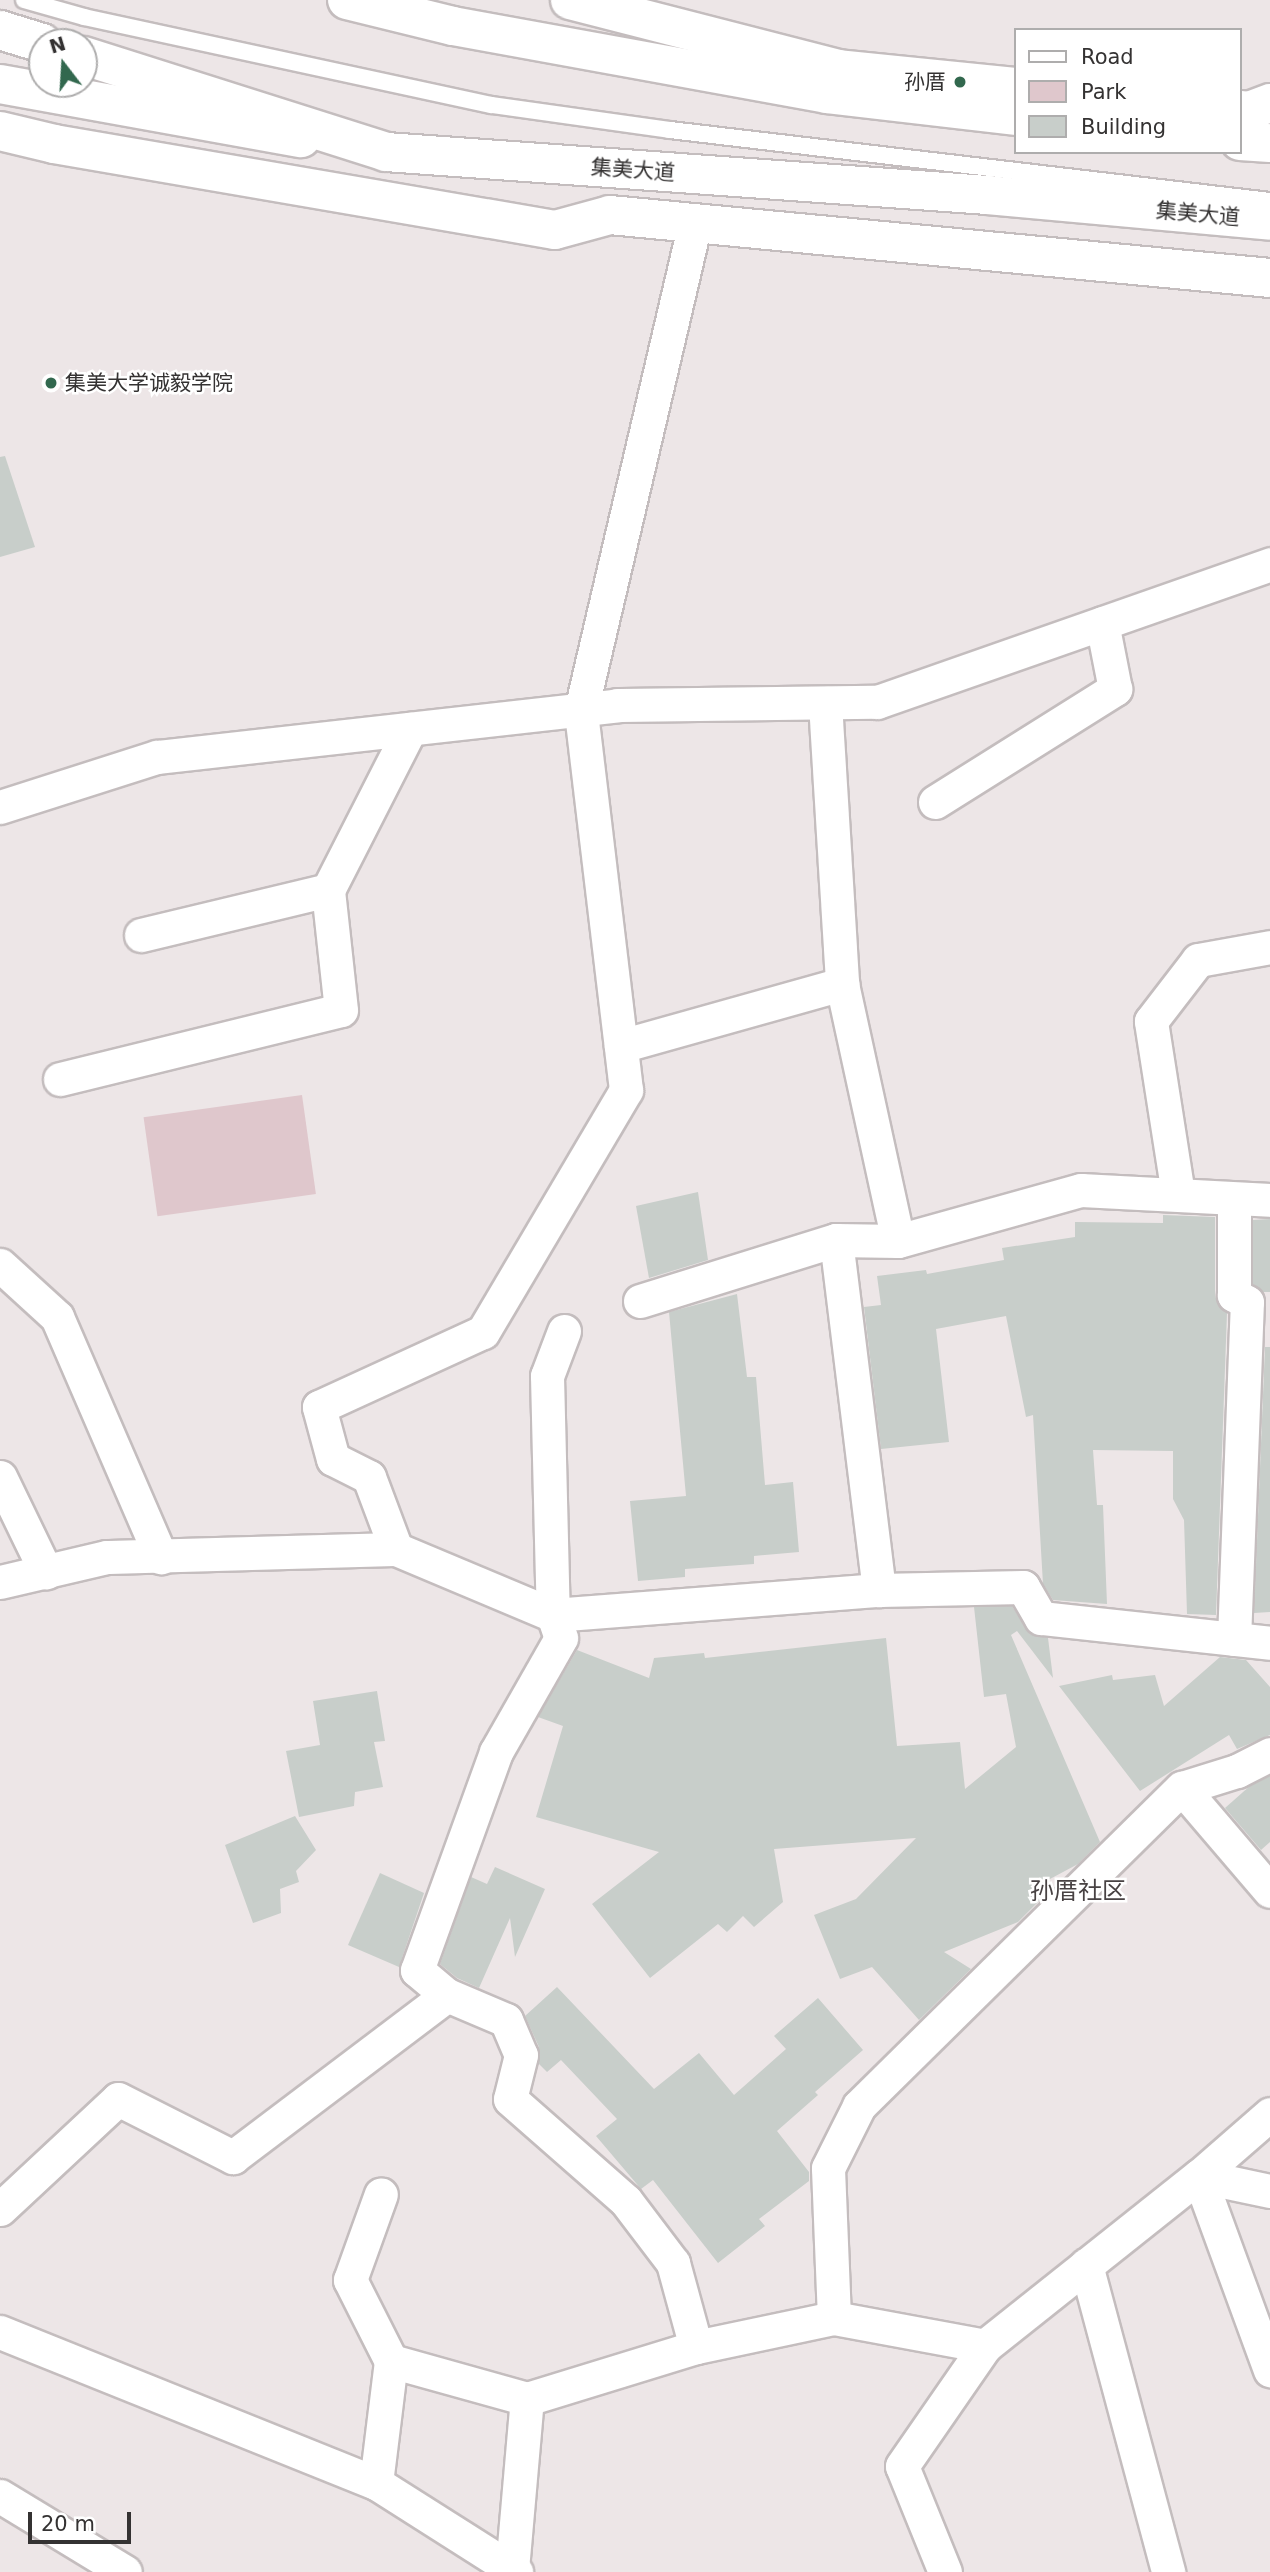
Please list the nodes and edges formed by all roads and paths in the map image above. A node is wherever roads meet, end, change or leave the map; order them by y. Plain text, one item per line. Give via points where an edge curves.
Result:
1 (348, 0) edge
2 (388, 0) edge
3 (570, 0) edge
4 (18, 26) edge
5 (453, 26) junction
6 (98, 60) edge
7 (0, 84) edge
8 (1014, 87) edge
9 (1270, 103) edge
10 (1014, 116) edge
11 (0, 131) edge
12 (1255, 134) edge
13 (386, 152) junction
14 (1270, 201) edge
15 (1270, 221) edge
16 (695, 223) junction
17 (1270, 278) edge
18 (1270, 564) edge
19 (1102, 622) junction
20 (825, 703) junction
21 (581, 710) junction
22 (410, 729) junction
23 (935, 802) dead end
24 (0, 807) edge
25 (328, 890) junction
26 (141, 935) dead end
27 (1270, 947) edge
28 (842, 984) junction
29 (621, 1046) junction
30 (60, 1079) dead end
31 (1178, 1194) junction
32 (1234, 1199) junction
33 (1270, 1200) edge
34 (836, 1240) junction
35 (898, 1241) junction
36 (0, 1265) edge
37 (640, 1301) dead end
38 (564, 1331) dead end
39 (0, 1477) edge
40 (396, 1549) junction
41 (161, 1557) junction
42 (46, 1572) junction
43 (0, 1582) edge
44 (879, 1590) junction
45 (553, 1615) junction
46 (1234, 1639) junction
47 (1270, 1643) edge
48 (1270, 1754) edge
49 (1182, 1788) junction
50 (1270, 1891) edge
51 (447, 1995) junction
52 (1270, 2114) edge
53 (1199, 2176) junction
54 (1270, 2191) edge
55 (381, 2194) dead end
56 (0, 2209) edge
57 (1086, 2265) junction
58 (834, 2318) junction
59 (0, 2332) edge
60 (985, 2346) junction
61 (696, 2347) junction
62 (391, 2361) junction
63 (1270, 2370) edge
64 (527, 2399) junction
65 (376, 2483) junction
66 (0, 2496) edge
67 (514, 2571) edge
68 (125, 2572) edge
69 (945, 2572) edge
70 (1168, 2572) edge

1 - 5 main road
2 - 5 main road
3 - 8 main road via 838,69
4 - 14 lane via 84,18 492,105
5 - 10 main road via 827,94
6 - 13 main road
7 - 13 main road, 集美大道
9 - 12 main road via 1249,111
11 - 16 main road via 555,230 610,215
13 - 15 main road, 集美大道 via 987,195
16 - 17 main road
16 - 21 street
18 - 19 street
19 - 20 street via 877,702
19 - 23 street via 1115,689
20 - 21 street via 617,705
20 - 28 street
21 - 22 street
21 - 29 street
22 - 24 street via 157,757
22 - 25 street
25 - 26 street
25 - 30 street via 341,1010
27 - 31 street via 1198,960 1151,1021
28 - 29 street
28 - 35 street
29 - 40 street via 626,1090 483,1332 319,1407 333,1459 369,1477
31 - 32 street
31 - 35 street via 1081,1190
32 - 33 street
32 - 46 street via 1234,1295 1247,1302
34 - 35 street
34 - 37 street
34 - 44 street
36 - 41 street via 57,1317
38 - 45 street via 547,1376
39 - 42 street
40 - 41 street
40 - 45 street
41 - 42 street via 107,1557
42 - 43 street
44 - 45 street
44 - 46 street via 1023,1587 1041,1618
45 - 51 street via 561,1638 496,1752 417,1970
46 - 47 street
48 - 49 street via 1237,1771
49 - 50 street
49 - 58 street via 859,2106 828,2168
51 - 56 street via 233,2157 118,2099
51 - 61 street via 506,2020 521,2054 510,2099 626,2201 673,2263
52 - 53 street
53 - 54 street
53 - 57 street
53 - 63 street
55 - 62 street via 350,2280
57 - 60 street
57 - 70 street
58 - 60 street
58 - 61 street
59 - 65 street
60 - 69 street via 902,2466
61 - 64 street
62 - 64 street
62 - 65 street
64 - 67 street
65 - 67 street
66 - 68 street

